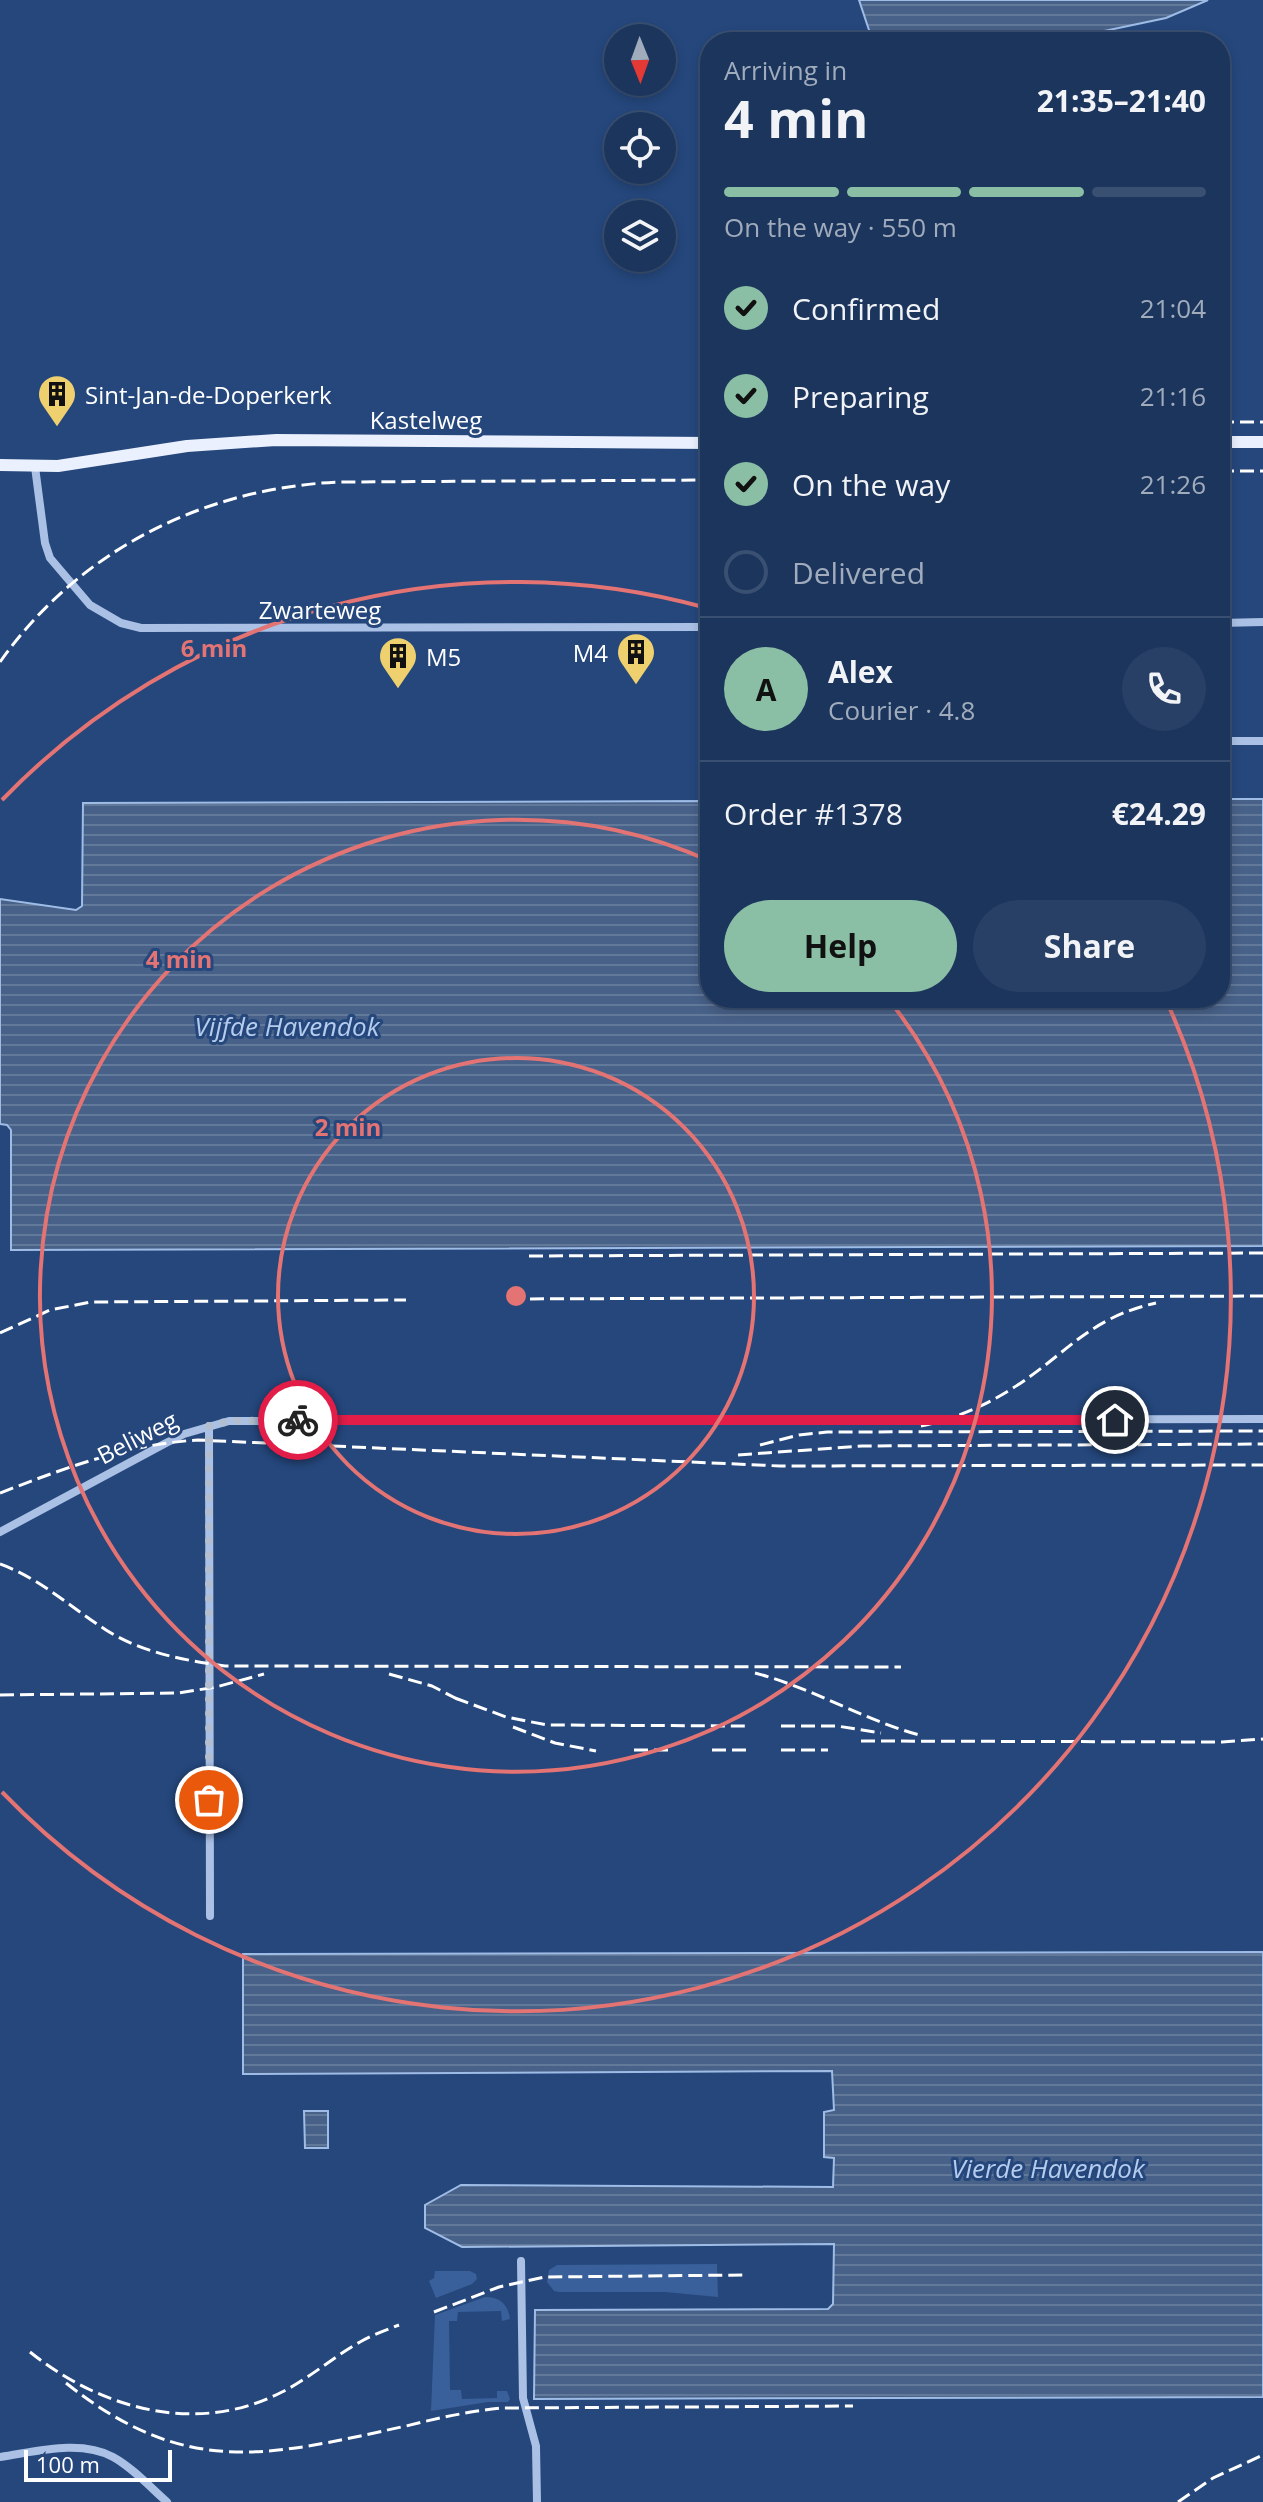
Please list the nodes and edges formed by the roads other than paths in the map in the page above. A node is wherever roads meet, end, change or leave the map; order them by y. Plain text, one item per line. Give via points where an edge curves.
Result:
1 (1230, 442) edge
2 (1263, 442) edge
3 (700, 443) edge
4 (0, 465) edge
5 (35, 467) junction
6 (1263, 622) edge
7 (1230, 623) edge
8 (700, 627) edge
9 (1230, 741) edge
10 (1263, 741) edge
11 (1263, 1419) edge
12 (209, 1426) junction
13 (0, 1532) edge
14 (210, 1916) dead end
15 (521, 2261) dead end
16 (0, 2457) edge
17 (167, 2502) edge
18 (537, 2502) edge

1 - 2 main road
3 - 5 main road, Kastelweg via 276,440
4 - 5 main road, Kastelweg
5 - 8 street, Zwarteweg via 50,558 90,605 141,628
6 - 7 street
9 - 10 street
11 - 12 street, Beliweg via 229,1421
12 - 13 street, Beliweg via 157,1447
12 - 14 street
15 - 18 street via 523,2398 536,2446
16 - 17 street via 65,2448 96,2450 121,2462

